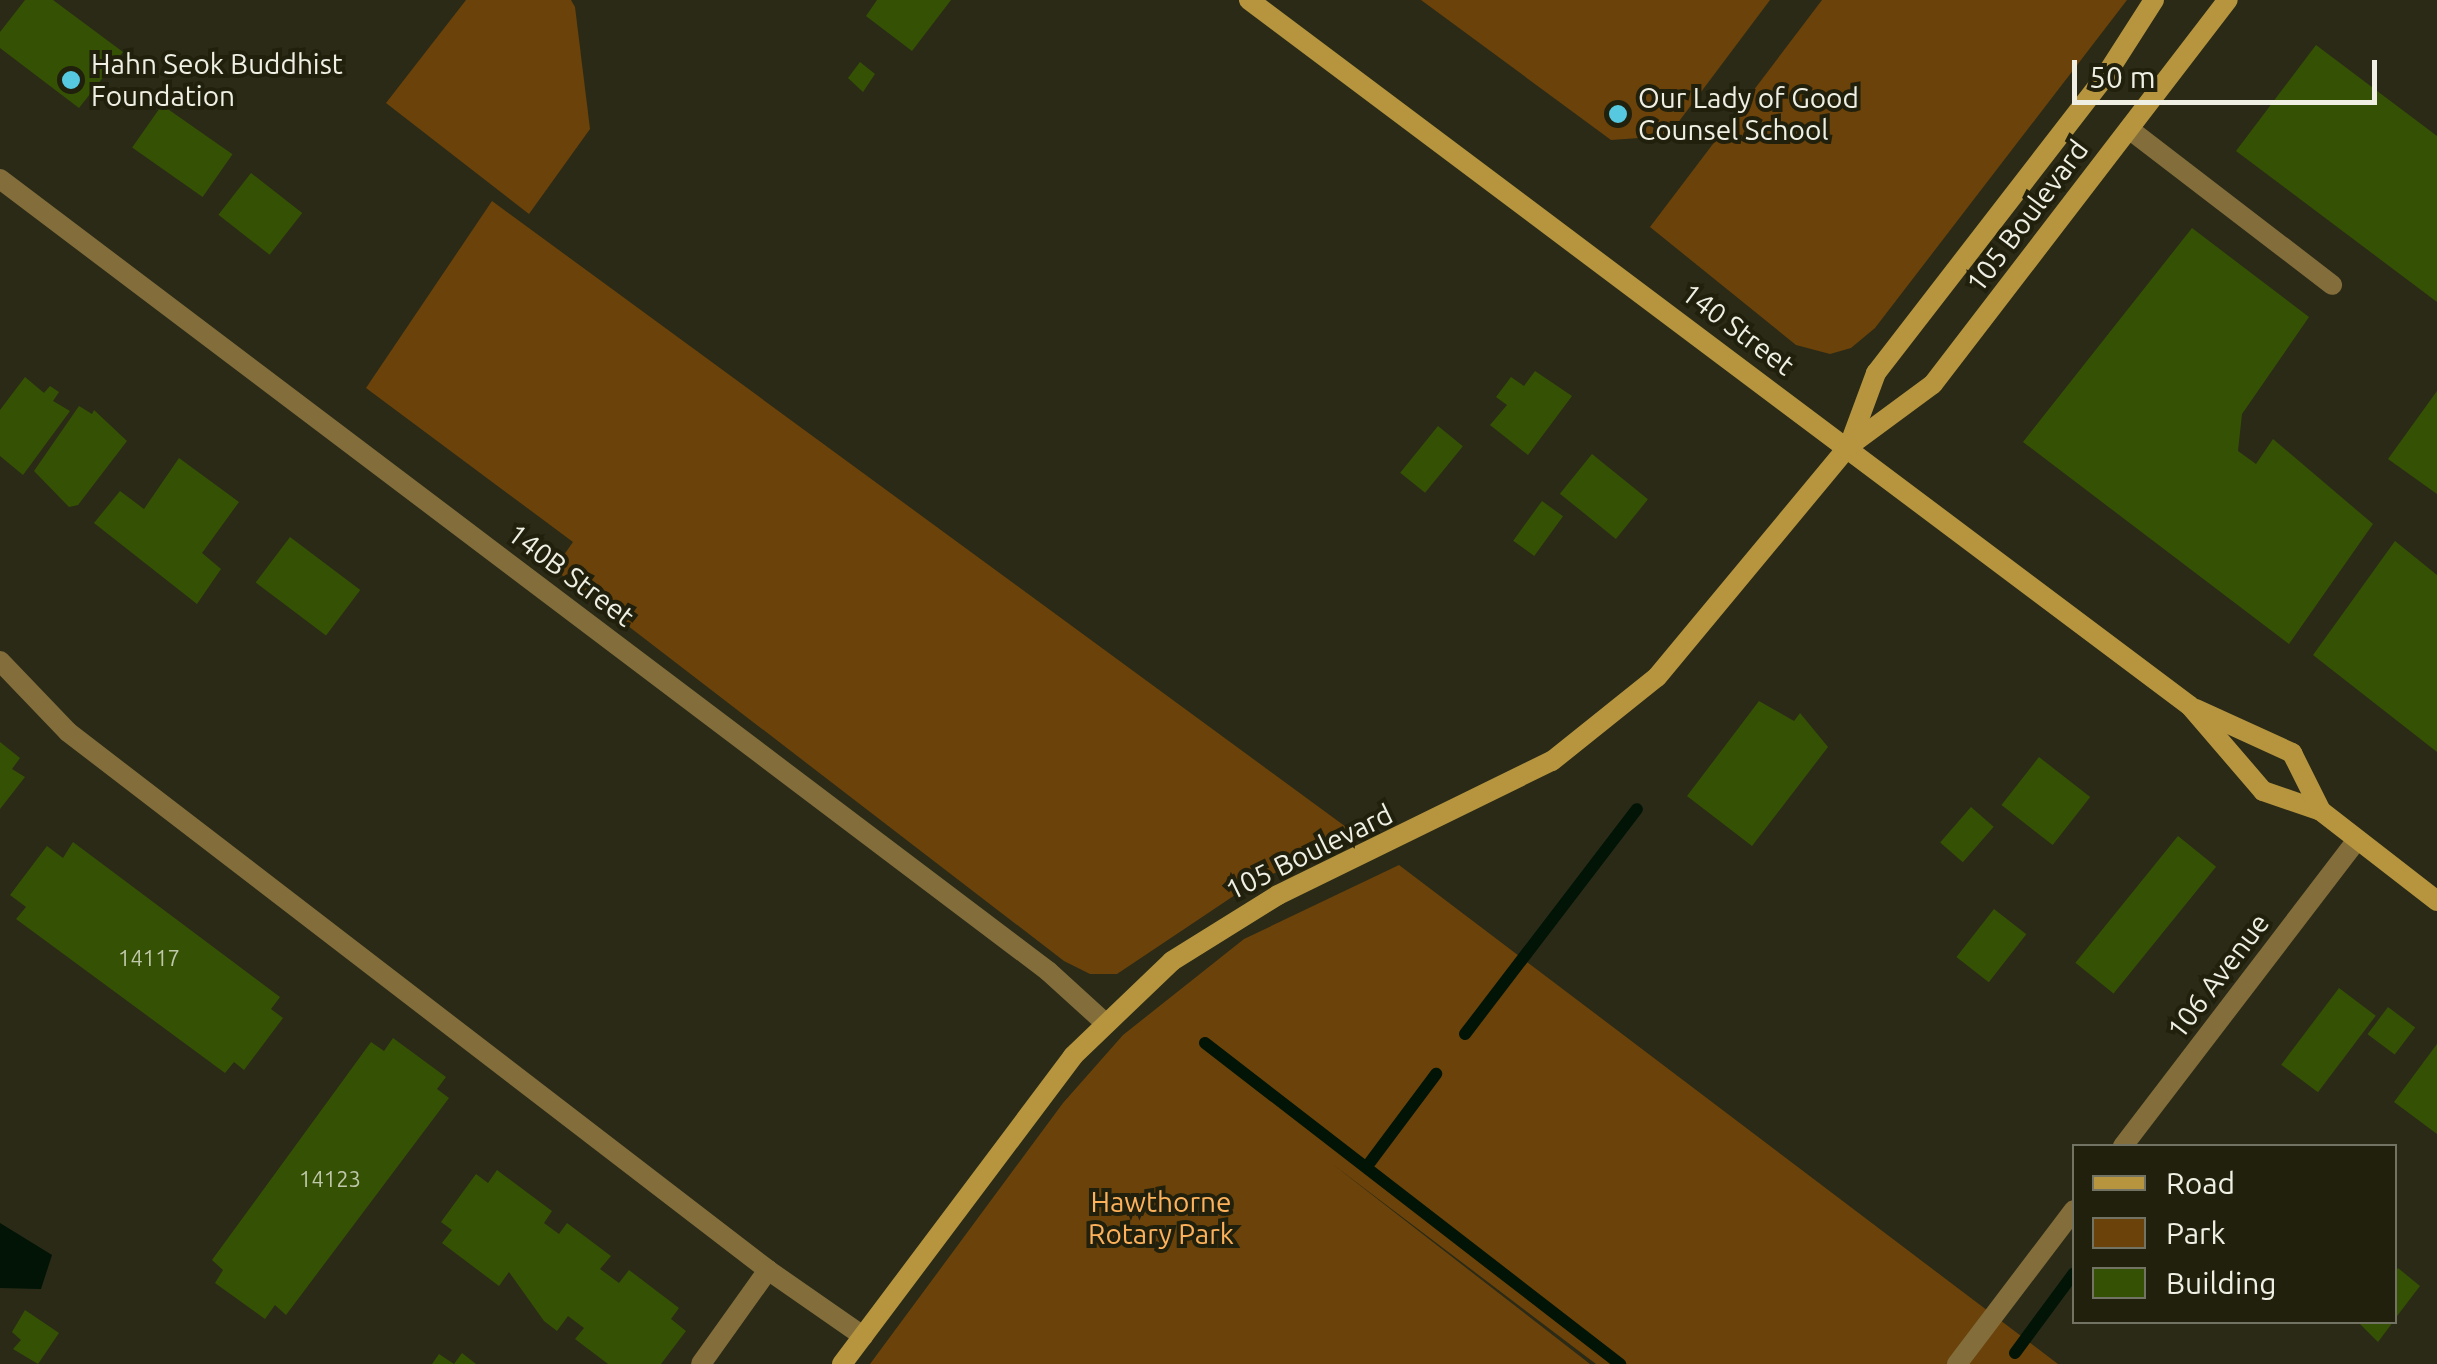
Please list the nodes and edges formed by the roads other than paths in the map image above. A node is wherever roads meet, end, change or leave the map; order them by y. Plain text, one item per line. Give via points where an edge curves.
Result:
1 (1250, 0) edge
2 (2154, 0) edge
3 (2228, 0) edge
4 (2128, 129) junction
5 (0, 179) edge
6 (2332, 285) dead end
7 (1849, 446) junction
8 (0, 661) edge
9 (2190, 706) junction
10 (2321, 811) junction
11 (2356, 840) junction
12 (2437, 900) edge
13 (1104, 1022) junction
14 (2125, 1144) edge
15 (2072, 1213) edge
16 (768, 1270) junction
17 (863, 1336) junction
18 (701, 1364) edge
19 (842, 1364) edge
20 (1957, 1364) edge

1 - 7 street, 140 Street
2 - 7 street, 105 Boulevard via 2106,75 1876,372
3 - 4 street, 105 Boulevard
4 - 6 street
4 - 7 street, 105 Boulevard via 1933,384
5 - 13 street, 140B Street via 1033,959
7 - 9 street, 140 Street
7 - 13 street, 105 Boulevard via 1707,624 1612,718 1483,800 1231,920
8 - 16 street via 68,732
9 - 10 street, 140 Street via 2264,791
9 - 10 street, 140 Street via 2292,753
10 - 11 street, 140 Street
11 - 12 street, 140 Street
11 - 14 street, 106 Avenue
13 - 17 street, 105 Boulevard
15 - 20 street
16 - 17 street
16 - 18 street
17 - 19 street, 105 Boulevard

